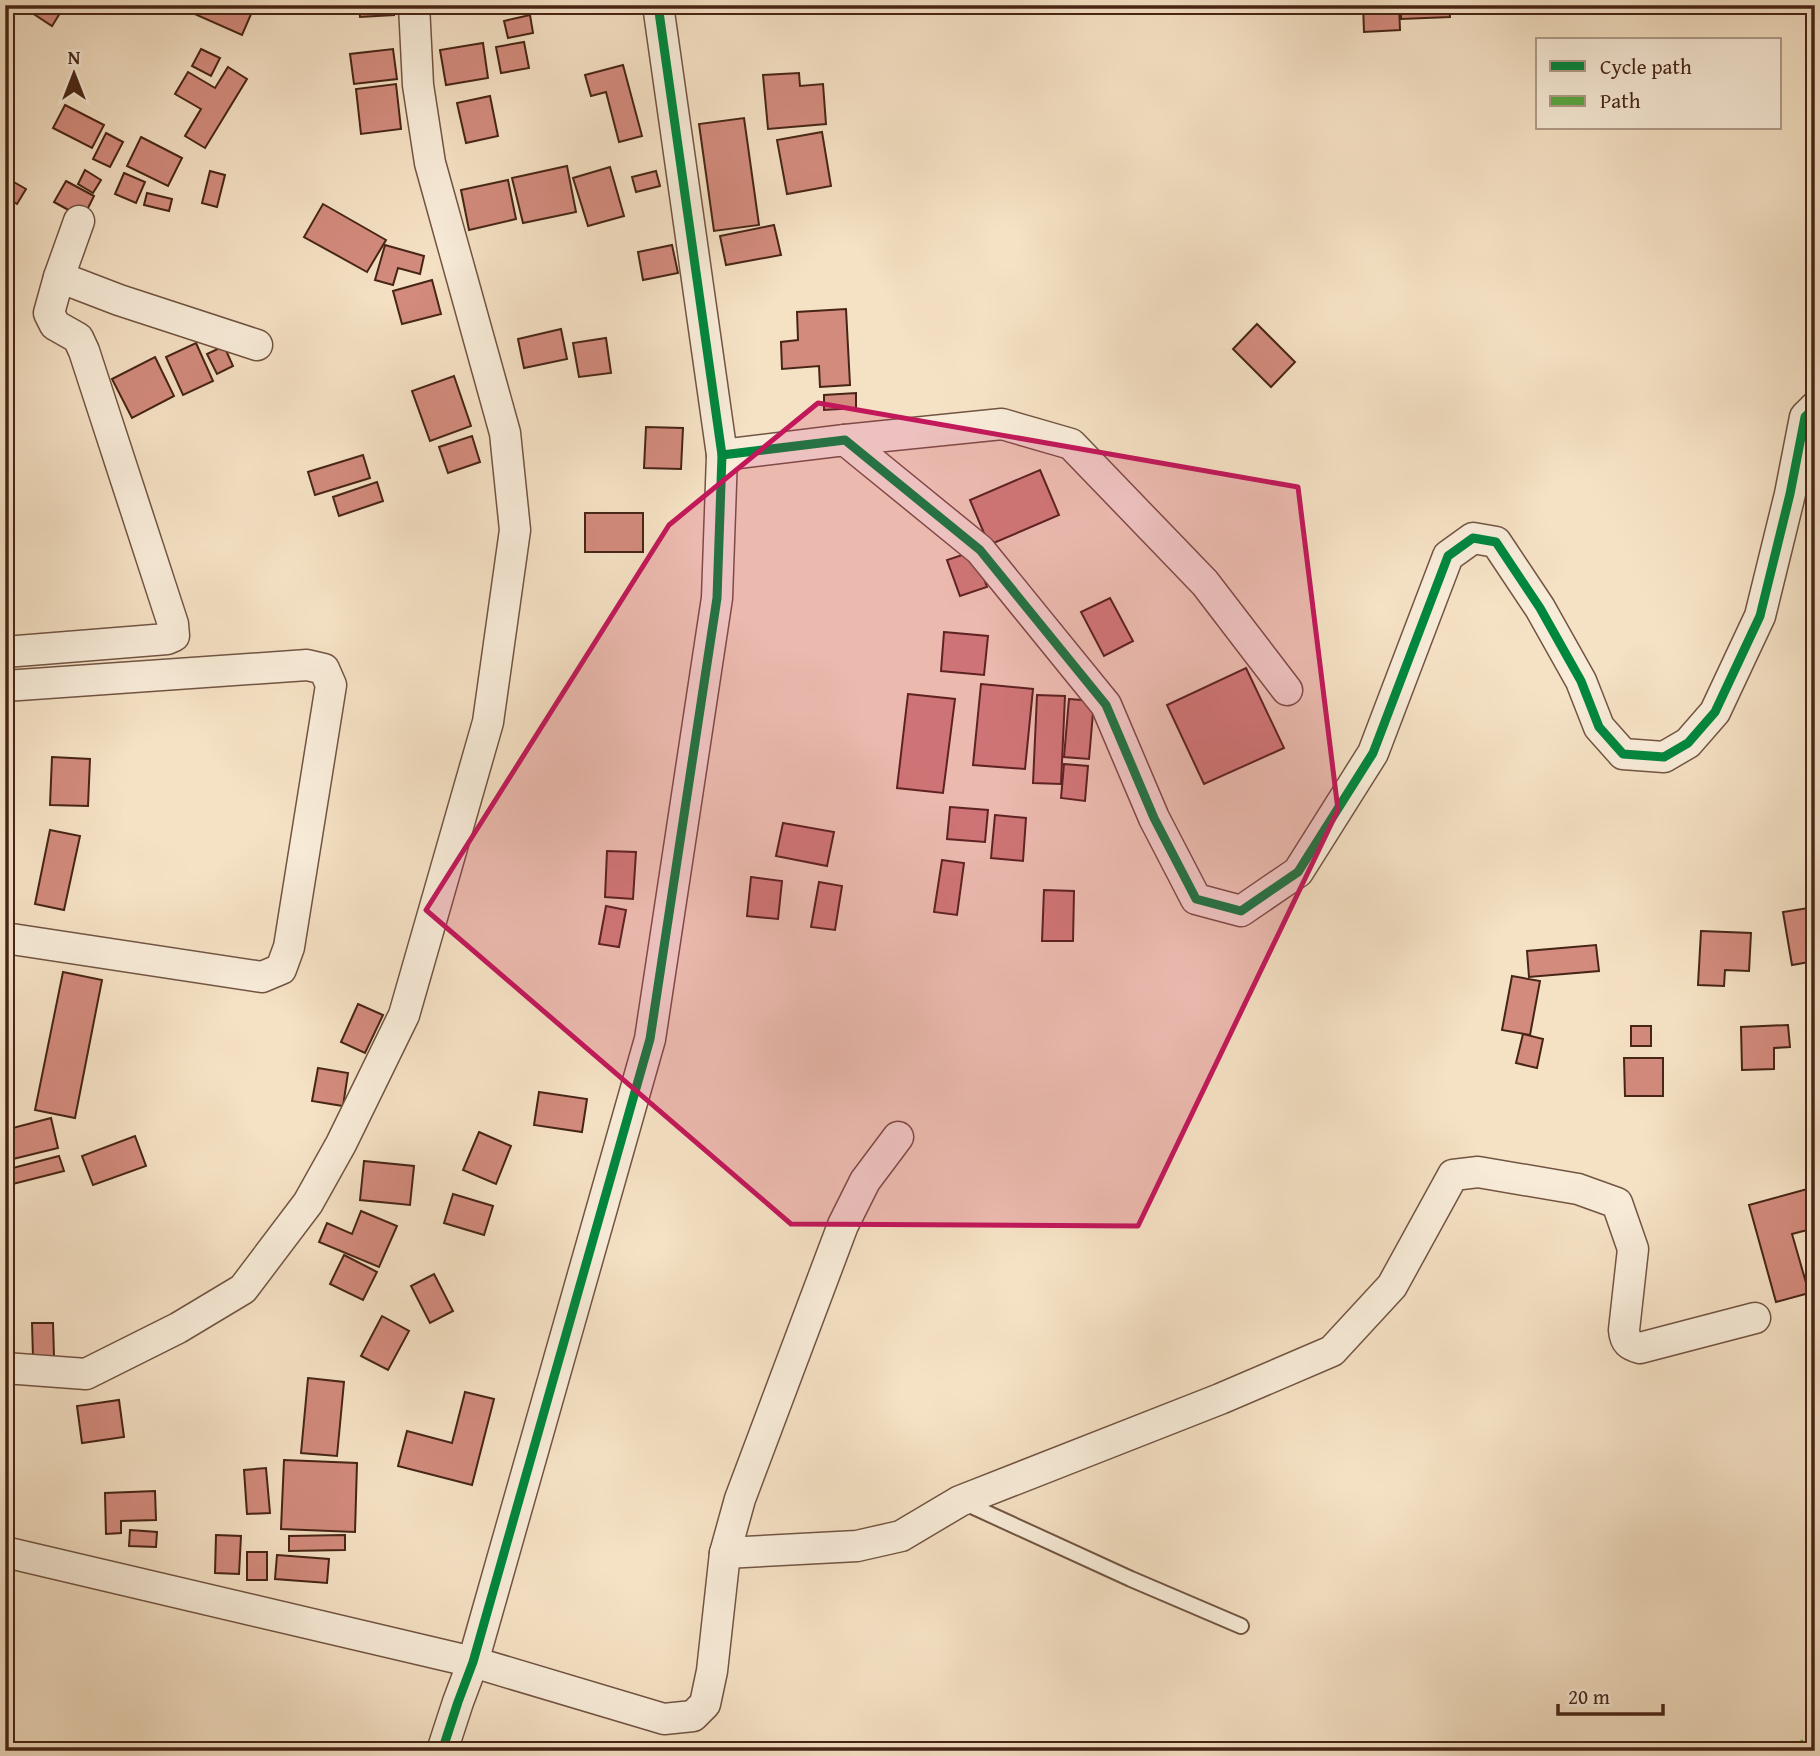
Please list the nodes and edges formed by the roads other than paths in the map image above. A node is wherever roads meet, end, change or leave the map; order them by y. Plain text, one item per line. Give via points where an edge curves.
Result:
1 (414, 5) edge
2 (658, 5) edge
3 (79, 220) dead end
4 (59, 277) junction
5 (257, 345) dead end
6 (1815, 407) edge
7 (845, 440) junction
8 (722, 455) junction
9 (5, 652) edge
10 (5, 686) edge
11 (1287, 690) dead end
12 (5, 938) edge
13 (898, 1137) dead end
14 (1755, 1318) dead end
15 (5, 1368) edge
16 (960, 1501) junction
17 (5, 1552) edge
18 (724, 1553) junction
19 (1241, 1626) dead end
20 (473, 1662) junction
21 (442, 1751) edge

1 - 15 street via 418,85 430,163 505,433 515,530 488,722 404,1015 308,1203 243,1289 86,1374
2 - 8 street
3 - 4 street
4 - 5 street
4 - 9 street via 49,313 55,326 78,338 84,351 174,636
6 - 7 street via 1805,417 1760,615 1714,712 1688,743 1664,757 1623,754 1599,727 1581,681 1496,542 1473,538 1448,556 1373,753 1298,872 1241,911 1196,899 1154,818 1106,705 980,550
7 - 8 street
7 - 11 street via 1002,424 1071,444 1205,583
8 - 20 street via 717,598 650,1039
10 - 12 street via 307,664 324,669 331,685 289,947 281,969 262,977
13 - 18 street via 865,1181 843,1225
14 - 16 street via 1640,1348 1630,1346 1624,1330 1633,1249 1617,1203 1578,1189 1478,1172 1453,1175 1392,1286 1332,1351
16 - 18 street via 901,1536 857,1546
16 - 19 lane
17 - 20 street
18 - 20 street via 712,1671 705,1704 693,1716 664,1719
20 - 21 street

